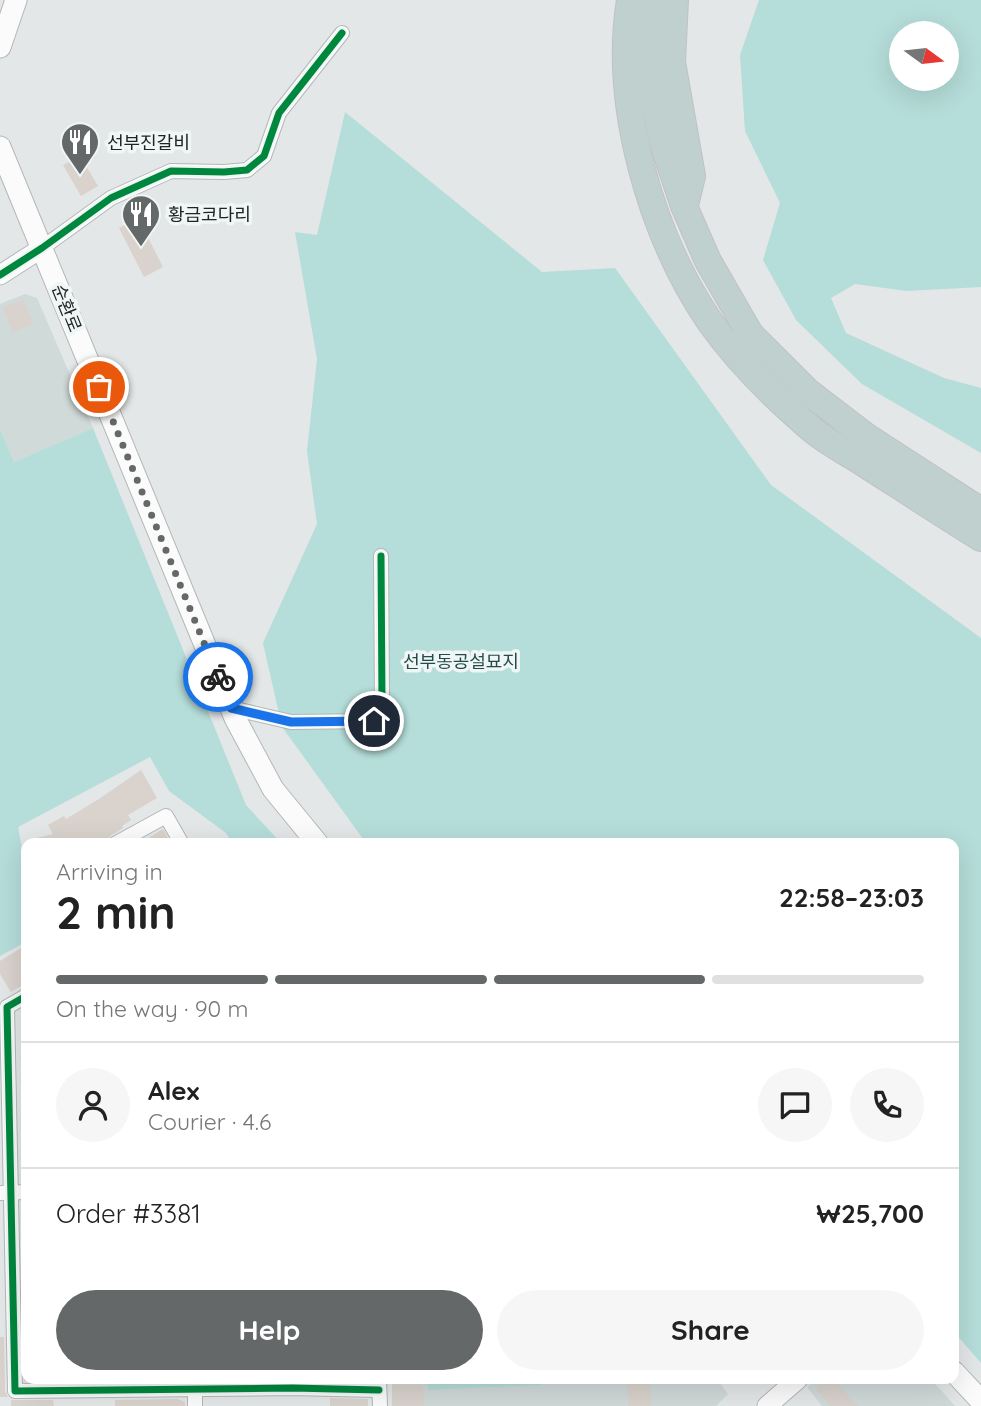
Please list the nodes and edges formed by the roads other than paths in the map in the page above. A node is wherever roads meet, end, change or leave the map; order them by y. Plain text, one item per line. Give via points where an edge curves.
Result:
1 (16, 0) edge
2 (630, 0) edge
3 (652, 0) edge
4 (674, 0) edge
5 (342, 33) dead end
6 (0, 47) edge
7 (0, 147) edge
8 (684, 206) junction
9 (42, 248) junction
10 (0, 275) edge
11 (981, 511) edge
12 (981, 538) edge
13 (381, 556) dead end
14 (231, 708) junction
15 (126, 838) edge
16 (179, 838) edge
17 (313, 838) edge
18 (21, 999) edge
19 (5, 1193) edge
20 (959, 1377) edge
21 (292, 1384) edge
22 (379, 1384) edge
23 (792, 1384) edge
24 (105, 1385) edge
25 (195, 1385) edge
26 (981, 1401) edge
27 (195, 1406) edge
28 (380, 1406) edge
29 (767, 1406) edge

1 - 6 main road
2 - 12 highway via 626,77 637,150 678,269 711,323 810,428
3 - 8 highway via 650,79 662,140
4 - 8 highway via 672,62 692,176
5 - 9 street via 279,113 264,156 247,170 171,171 111,198
7 - 9 main road, 순환로
8 - 11 highway via 708,261 750,334 807,391 867,438
9 - 10 street
9 - 14 main road, 순환로
13 - 14 street via 382,702 374,721 291,722
14 - 17 main road, 순환로 via 273,789
15 - 16 street via 166,816
18 - 19 street via 7,1007
19 - 24 street via 15,1391
20 - 26 main road
21 - 22 street
21 - 25 street
22 - 28 street
23 - 29 street
24 - 25 street
25 - 27 street

